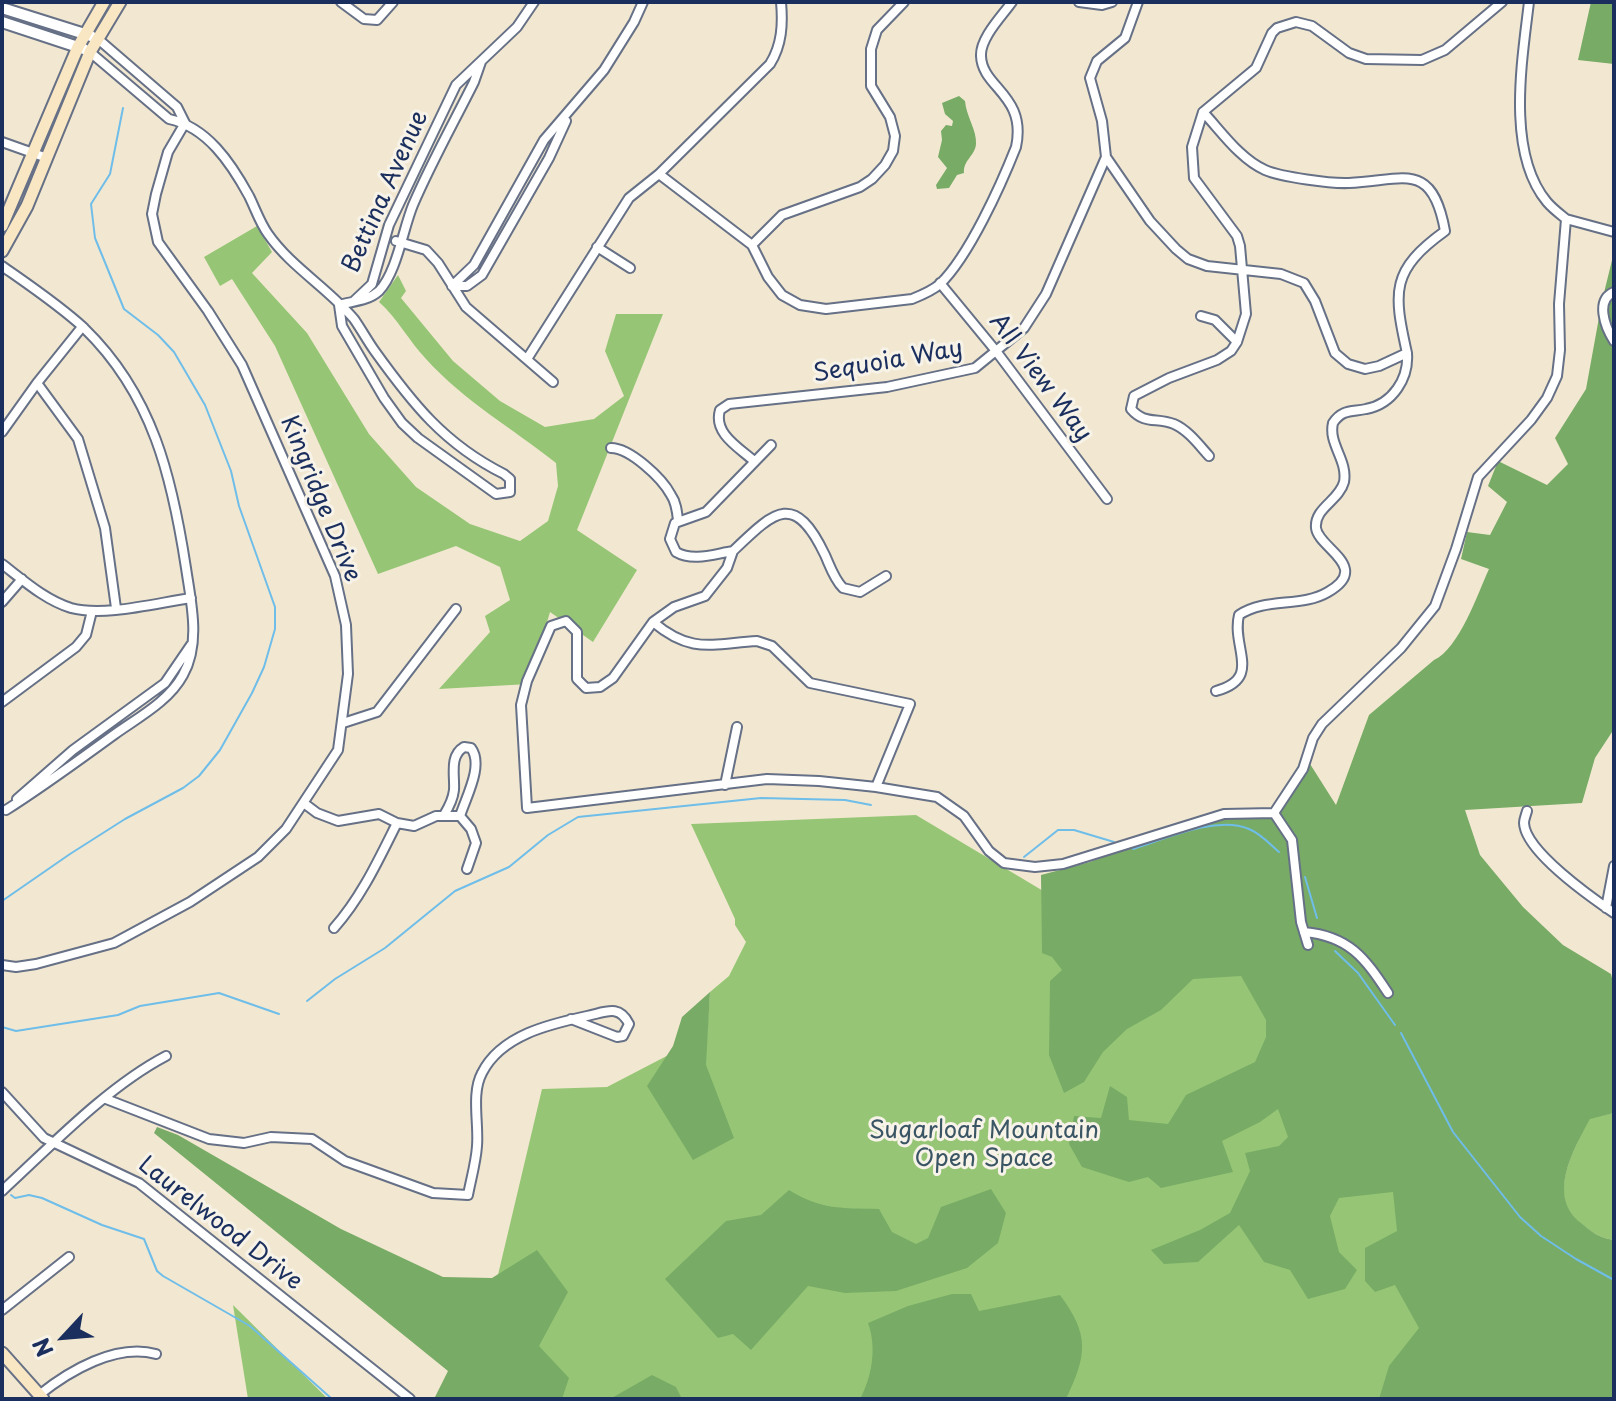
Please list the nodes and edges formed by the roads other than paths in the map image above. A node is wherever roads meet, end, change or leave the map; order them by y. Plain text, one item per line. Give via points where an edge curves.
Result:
1 (104, 2) edge
2 (120, 2) edge
3 (341, 2) edge
4 (393, 2) edge
5 (534, 2) edge
6 (643, 2) edge
7 (781, 2) edge
8 (904, 2) edge
9 (1012, 2) edge
10 (1079, 2) edge
11 (1112, 2) edge
12 (1138, 2) edge
13 (1502, 2) edge
14 (1529, 2) edge
15 (2, 8) edge
16 (2, 22) edge
17 (85, 33) junction
18 (98, 39) junction
19 (78, 47) junction
20 (90, 52) junction
21 (481, 60) junction
22 (1203, 112) junction
23 (570, 113) junction
24 (185, 123) junction
25 (2, 142) edge
26 (34, 153) junction
27 (1106, 157) junction
28 (47, 158) junction
29 (659, 174) junction
30 (1566, 219) junction
31 (2, 226) edge
32 (1614, 232) edge
33 (387, 240) junction
34 (400, 242) junction
35 (752, 245) junction
36 (597, 247) junction
37 (2, 251) edge
38 (2, 266) edge
39 (630, 268) dead end
40 (1242, 271) junction
41 (940, 283) junction
42 (452, 286) junction
43 (1614, 292) edge
44 (354, 301) junction
45 (339, 305) junction
46 (1201, 316) dead end
47 (82, 327) junction
48 (1614, 341) edge
49 (1237, 342) junction
50 (996, 351) junction
51 (1407, 353) junction
52 (527, 359) junction
53 (553, 382) dead end
54 (37, 383) junction
55 (2, 432) edge
56 (771, 445) dead end
57 (611, 448) dead end
58 (1209, 456) dead end
59 (754, 461) junction
60 (1107, 499) dead end
61 (678, 520) junction
62 (733, 551) junction
63 (2, 564) edge
64 (886, 576) dead end
65 (22, 579) junction
66 (191, 598) junction
67 (2, 602) edge
68 (116, 608) junction
69 (456, 609) dead end
70 (92, 611) junction
71 (653, 622) junction
72 (1216, 691) dead end
73 (2, 702) edge
74 (343, 723) junction
75 (737, 727) dead end
76 (725, 785) junction
77 (876, 787) junction
78 (305, 804) junction
79 (1527, 811) dead end
80 (4, 812) edge
81 (1274, 813) junction
82 (444, 815) junction
83 (460, 816) junction
84 (397, 823) junction
85 (1614, 866) edge
86 (467, 869) dead end
87 (1610, 910) edge
88 (334, 928) dead end
89 (1304, 932) junction
90 (1308, 945) dead end
91 (2, 965) edge
92 (1388, 993) dead end
93 (571, 1019) junction
94 (166, 1056) dead end
95 (2, 1092) edge
96 (106, 1099) junction
97 (53, 1144) junction
98 (2, 1191) edge
99 (69, 1257) dead end
100 (2, 1310) edge
101 (2, 1353) edge
102 (156, 1354) dead end
103 (41, 1397) edge
104 (410, 1399) edge

1 - 17 main road
2 - 18 main road
3 - 4 street via 364,19 377,20
5 - 21 street, Bettina Avenue via 517,27
6 - 23 street via 604,70
7 - 29 street via 781,37 770,64
8 - 35 street via 877,30 871,49 871,86 895,136 885,165 860,187 782,215
9 - 41 street via 981,55 1015,114 1016,147 974,235
10 - 11 street
12 - 27 street via 1125,38 1097,61 1090,78
13 - 22 street via 1445,50 1422,60 1366,59 1312,26 1286,24 1272,33 1256,68
14 - 30 street via 1520,73 1524,151 1539,189
15 - 17 street
16 - 19 street
17 - 18 street
17 - 19 main road
18 - 20 main road
18 - 24 street via 177,107
19 - 20 street
19 - 26 main road
20 - 24 street via 169,119
20 - 28 main road
21 - 33 street, Bettina Avenue via 456,85 389,225
21 - 34 street, Bettina Avenue
22 - 40 street via 1192,147 1194,178 1237,236
22 - 51 street via 1247,160 1264,170 1347,184 1404,177 1430,190 1445,231 1406,268 1398,285
23 - 42 street via 547,136 474,265
23 - 42 street via 482,275 467,286
24 - 45 street via 213,143 267,232
24 - 74 street, Kingridge Drive via 168,152 156,194 152,214 158,242 242,365 335,576 346,625
25 - 26 street
26 - 28 street
26 - 31 main road
27 - 40 street via 1176,249 1197,263
27 - 50 street, Sequoia Way via 1046,294 1024,328
28 - 37 main road
29 - 35 street
29 - 36 street via 629,198
30 - 32 street
30 - 81 street via 1560,350 1547,398 1478,477 1435,606 1401,648 1322,724 1303,769
33 - 34 street
33 - 44 street, Bettina Avenue via 372,284
34 - 42 street via 426,250
34 - 44 street, Bettina Avenue via 381,289
35 - 41 street via 782,295 812,309 912,299
36 - 39 street
36 - 52 street
38 - 47 street
40 - 49 street via 1246,314
40 - 51 street via 1281,274 1304,283 1335,353 1348,364 1365,369
41 - 50 street, All View Way
42 - 52 street via 466,307
43 - 48 street via 1603,301 1605,325
44 - 45 street, Bettina Avenue
45 - 45 street via 342,326 402,423 496,494 510,492 510,479 453,442 421,413
46 - 49 street via 1215,320
47 - 54 street
47 - 66 street via 117,367 156,435 175,501
49 - 58 street via 1217,360 1134,396 1131,409 1139,418 1174,425
50 - 59 street, Sequoia Way via 975,368 887,387 729,404 720,410 719,426
50 - 60 street, All View Way
51 - 72 street via 1406,376 1393,392 1373,407 1344,412 1333,423 1332,439 1345,470 1343,485 1318,516 1316,528 1342,561 1341,582 1319,596 1252,606 1239,615 1242,671 1230,687
52 - 53 street
54 - 55 street
54 - 68 street via 78,439 105,528
56 - 59 street
57 - 61 street via 627,451 666,487
59 - 61 street via 706,512
61 - 62 street via 670,539 680,555
62 - 64 street via 769,518 790,514 812,530 843,588 860,592
62 - 71 street via 705,596 674,607
63 - 65 street
65 - 67 street
65 - 70 street via 55,602
66 - 68 street
66 - 80 street via 192,644 179,666 158,690 73,750
68 - 70 street
69 - 74 street via 377,712
70 - 73 street via 86,635 76,647
71 - 76 street via 613,678 586,688 577,679 577,632 566,621 551,626 521,705 527,808
71 - 77 street via 692,645 767,643 810,683 910,704
74 - 78 street, Kingridge Drive via 338,750
75 - 76 street
76 - 77 street via 767,779
77 - 81 street via 937,797 964,816 997,858 1013,865 1063,864 1224,814
78 - 84 street via 338,821 379,814
78 - 91 street, Kingridge Drive via 258,857 178,909 114,943 36,964
79 - 87 street via 1524,824 1530,839 1556,870
81 - 89 street via 1292,840
82 - 83 street
82 - 83 street via 454,793 454,760 464,747 476,755 476,764
82 - 84 street via 414,826
83 - 86 street via 476,843
84 - 88 street
85 - 87 street
89 - 90 street
89 - 92 street via 1342,942 1359,953
93 - 93 street via 616,1010 629,1024 617,1037
93 - 96 street via 510,1042 482,1072 468,1195 433,1193 345,1161 312,1139 209,1139
94 - 96 street
95 - 97 street, Laurelwood Drive
96 - 97 street
97 - 98 street
97 - 104 street, Laurelwood Drive via 139,1183
99 - 100 street
101 - 103 main road
102 - 103 street via 135,1351 96,1361

